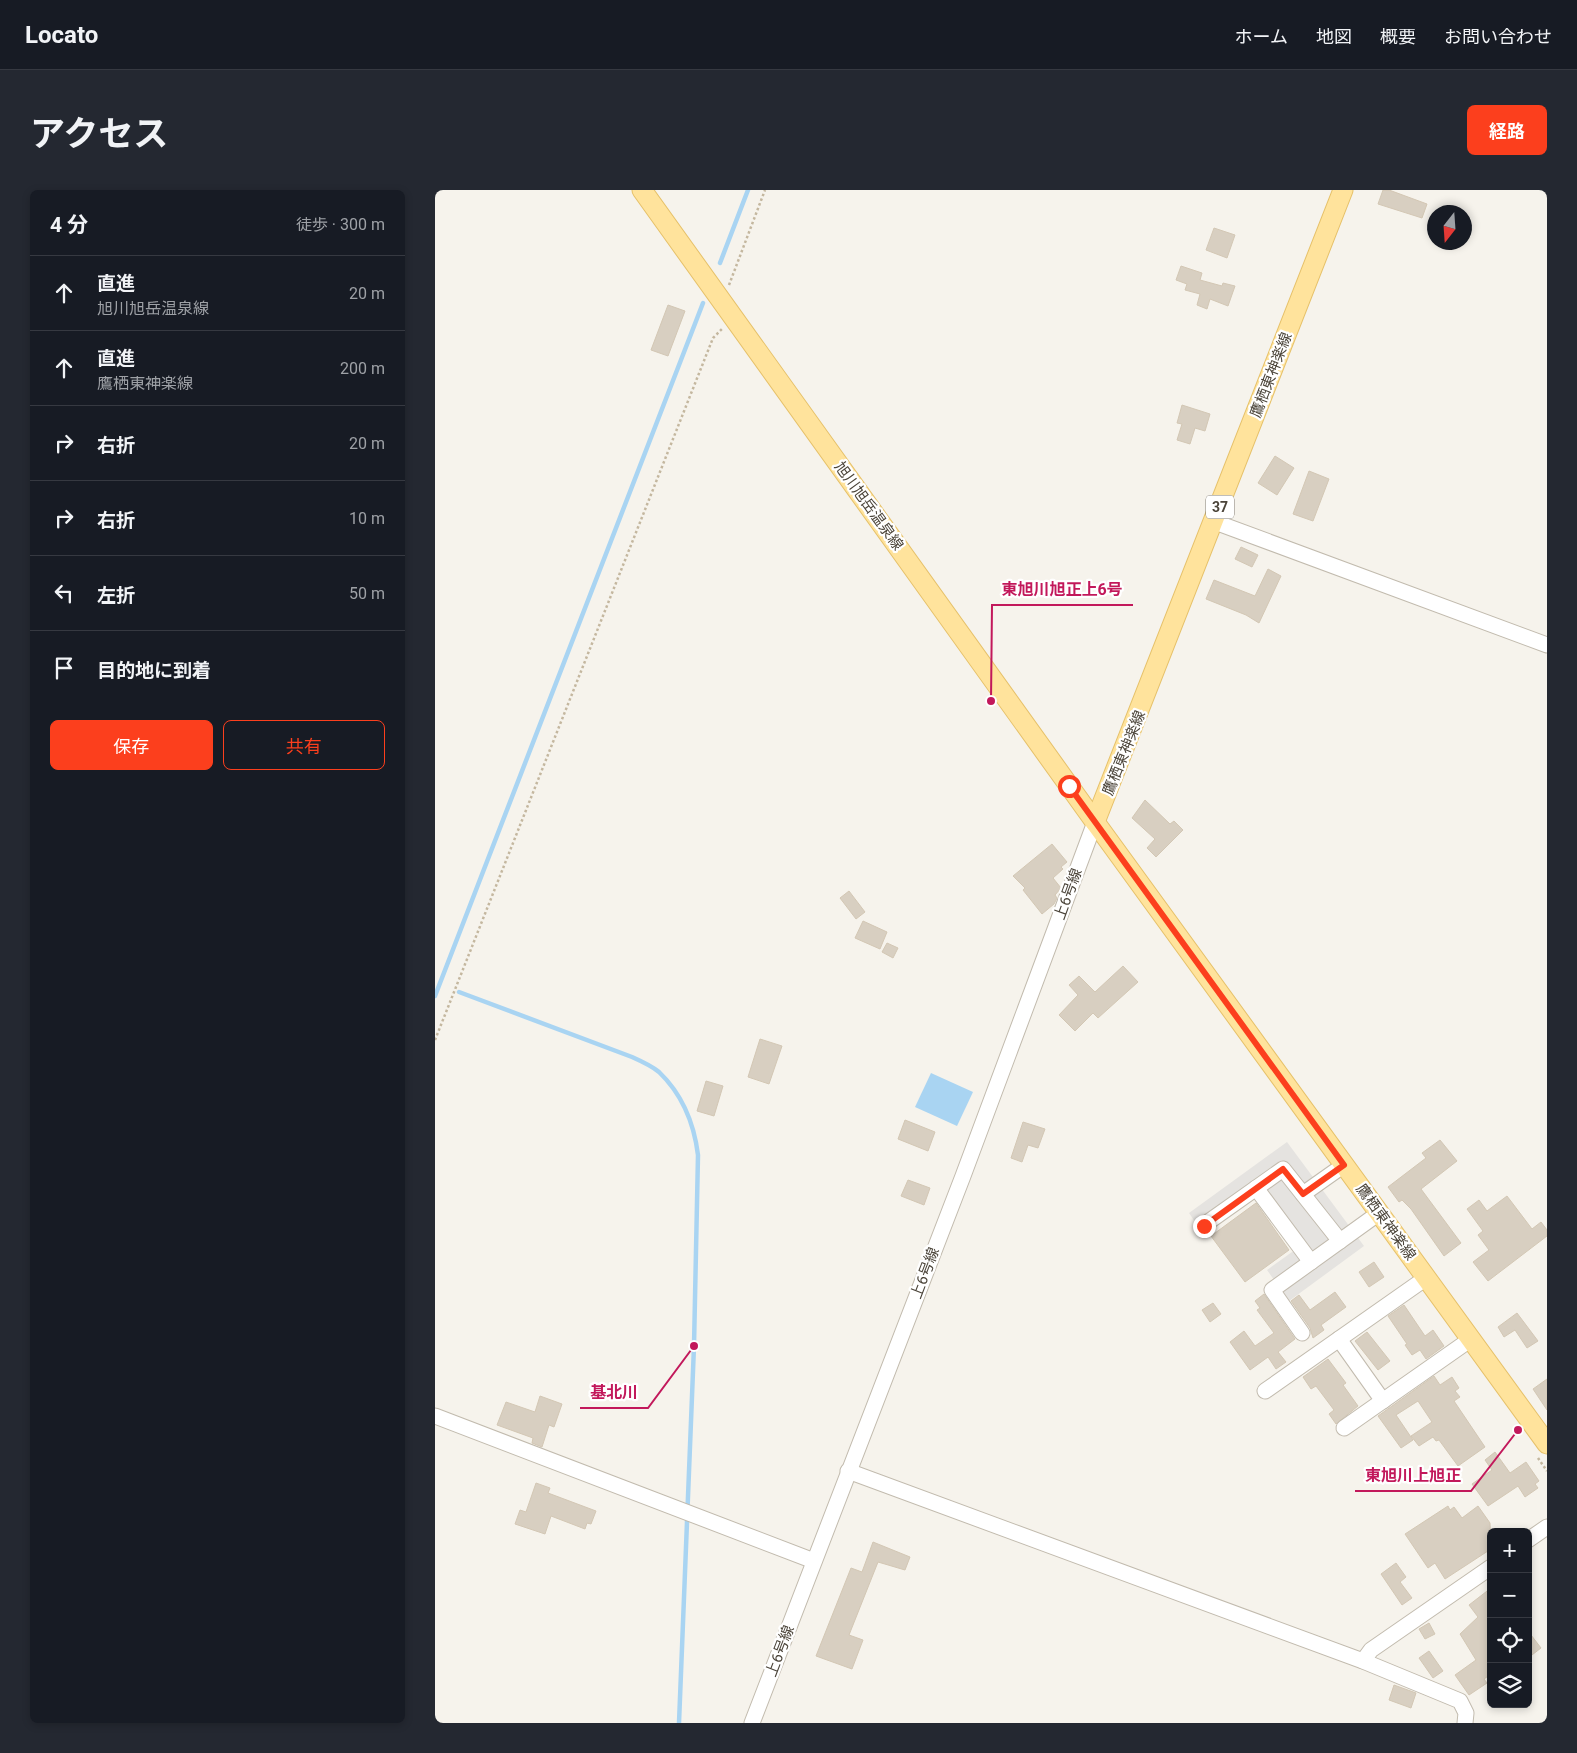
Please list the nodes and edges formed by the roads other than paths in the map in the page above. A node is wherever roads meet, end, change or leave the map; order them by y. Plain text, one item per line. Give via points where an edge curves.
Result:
1 (642, 190) edge
2 (1343, 190) edge
3 (1215, 522) junction
4 (1547, 645) edge
5 (1095, 822) junction
6 (1344, 1165) junction
7 (1256, 1188) junction
8 (1303, 1194) junction
9 (1379, 1213) junction
10 (1204, 1226) dead end
11 (1339, 1241) junction
12 (1311, 1262) junction
13 (1426, 1278) junction
14 (1302, 1333) dead end
15 (1339, 1339) junction
16 (1471, 1339) junction
17 (1265, 1391) dead end
18 (1383, 1401) junction
19 (435, 1416) edge
20 (1344, 1428) dead end
21 (1547, 1444) edge
22 (849, 1471) junction
23 (1547, 1527) edge
24 (1532, 1537) edge
25 (814, 1561) junction
26 (1487, 1570) edge
27 (1363, 1661) junction
28 (752, 1723) edge
29 (1465, 1723) edge

1 - 5 main road, 旭川旭岳温泉線
2 - 3 main road, 鷹栖東神楽線 / 37
3 - 4 street
3 - 5 main road, 鷹栖東神楽線 / 37
5 - 6 main road, 鷹栖東神楽線
5 - 22 street, 上6号線
6 - 8 street
6 - 9 main road, 鷹栖東神楽線
7 - 8 street via 1283,1169
7 - 10 street
7 - 12 street
8 - 11 street
9 - 11 street
9 - 13 main road, 鷹栖東神楽線
11 - 12 street
12 - 14 street via 1272,1290
13 - 15 street
13 - 16 main road, 鷹栖東神楽線
15 - 17 street
15 - 18 street
16 - 18 street
16 - 21 main road, 鷹栖東神楽線
18 - 20 street
19 - 25 street
22 - 25 street, 上6号線
22 - 27 street
23 - 24 street
25 - 28 street, 上6号線
26 - 27 street via 1371,1650
27 - 29 street via 1460,1701 1466,1713

